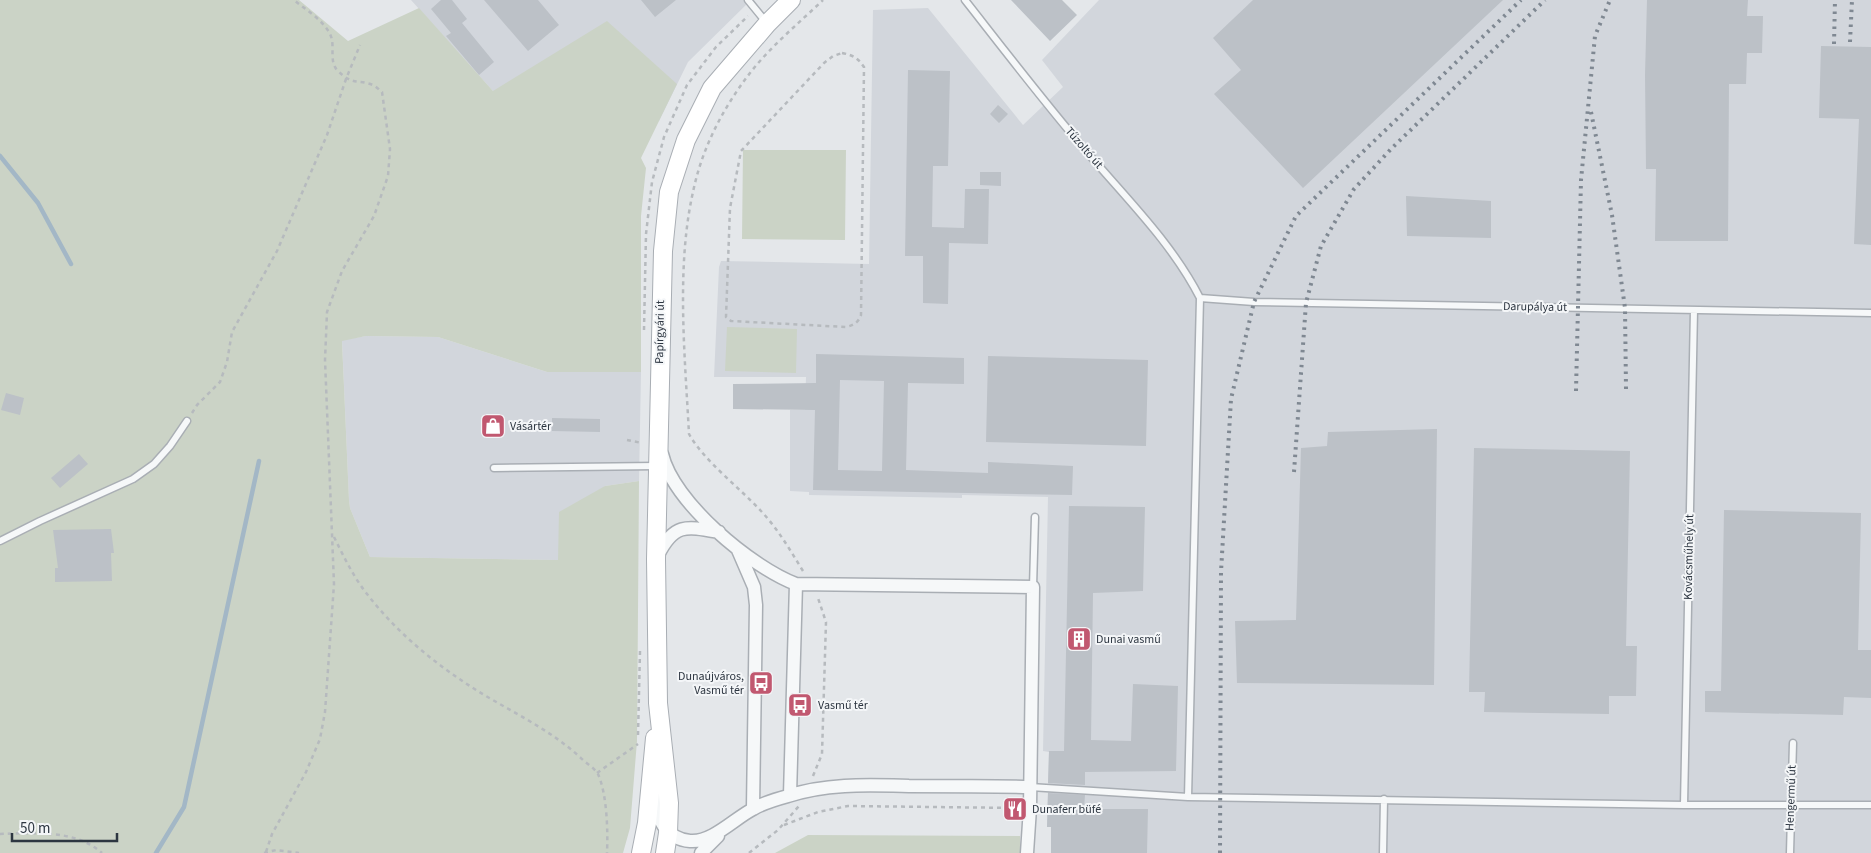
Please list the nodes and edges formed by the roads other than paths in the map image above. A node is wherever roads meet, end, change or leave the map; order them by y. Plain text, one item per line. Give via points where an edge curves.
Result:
1 (748, 0) edge
2 (791, 0) edge
3 (965, 0) edge
4 (767, 24) junction
5 (1200, 298) junction
6 (1694, 310) junction
7 (1871, 313) edge
8 (187, 421) road end
9 (658, 440) junction
10 (650, 466) junction
11 (494, 468) dead end
12 (1035, 517) dead end
13 (719, 532) junction
14 (0, 541) edge
15 (737, 547) junction
16 (656, 559) junction
17 (796, 584) junction
18 (1033, 587) junction
19 (658, 703) junction
20 (1793, 743) dead end
21 (652, 769) junction
22 (1030, 787) junction
23 (790, 795) junction
24 (1188, 797) junction
25 (1384, 799) junction
26 (1791, 804) junction
27 (1684, 805) junction
28 (1871, 805) edge
29 (753, 808) junction
30 (728, 826) junction
31 (668, 833) junction
32 (641, 853) edge
33 (665, 853) edge
34 (701, 853) edge
35 (1028, 853) edge
36 (1383, 853) edge
37 (1790, 853) edge

1 - 4 lane
2 - 4 street, Papírgyári út
3 - 5 lane, Tűzoltó út via 1046,103 1163,241 1187,273
4 - 9 street, Papírgyári út via 712,88 686,140 669,192 663,251
5 - 6 lane, Darupálya út
5 - 24 lane
6 - 7 lane, Darupálya út
6 - 27 lane, Kovácsműhely út
8 - 14 lane via 154,464 132,479
9 - 10 street, Papírgyári út
9 - 13 street via 663,462 678,490
10 - 11 lane
10 - 16 street, Papírgyári út
12 - 18 lane
13 - 15 street
13 - 16 street via 698,528 675,532 665,539
15 - 17 street via 779,578
15 - 29 street via 754,587 756,605
16 - 19 street, Papírgyári út
17 - 18 street
17 - 23 street
18 - 22 street
19 - 21 street
19 - 31 street via 669,804
20 - 26 lane, Hengermű út
21 - 31 street via 654,805
21 - 32 street
22 - 23 street via 852,785
22 - 24 lane
22 - 35 street
23 - 29 street
24 - 25 lane
25 - 27 lane
25 - 36 lane
26 - 27 lane
26 - 28 lane
26 - 37 lane, Hengermű út
29 - 30 street
30 - 31 street via 708,838 692,842
30 - 34 street
31 - 33 street

